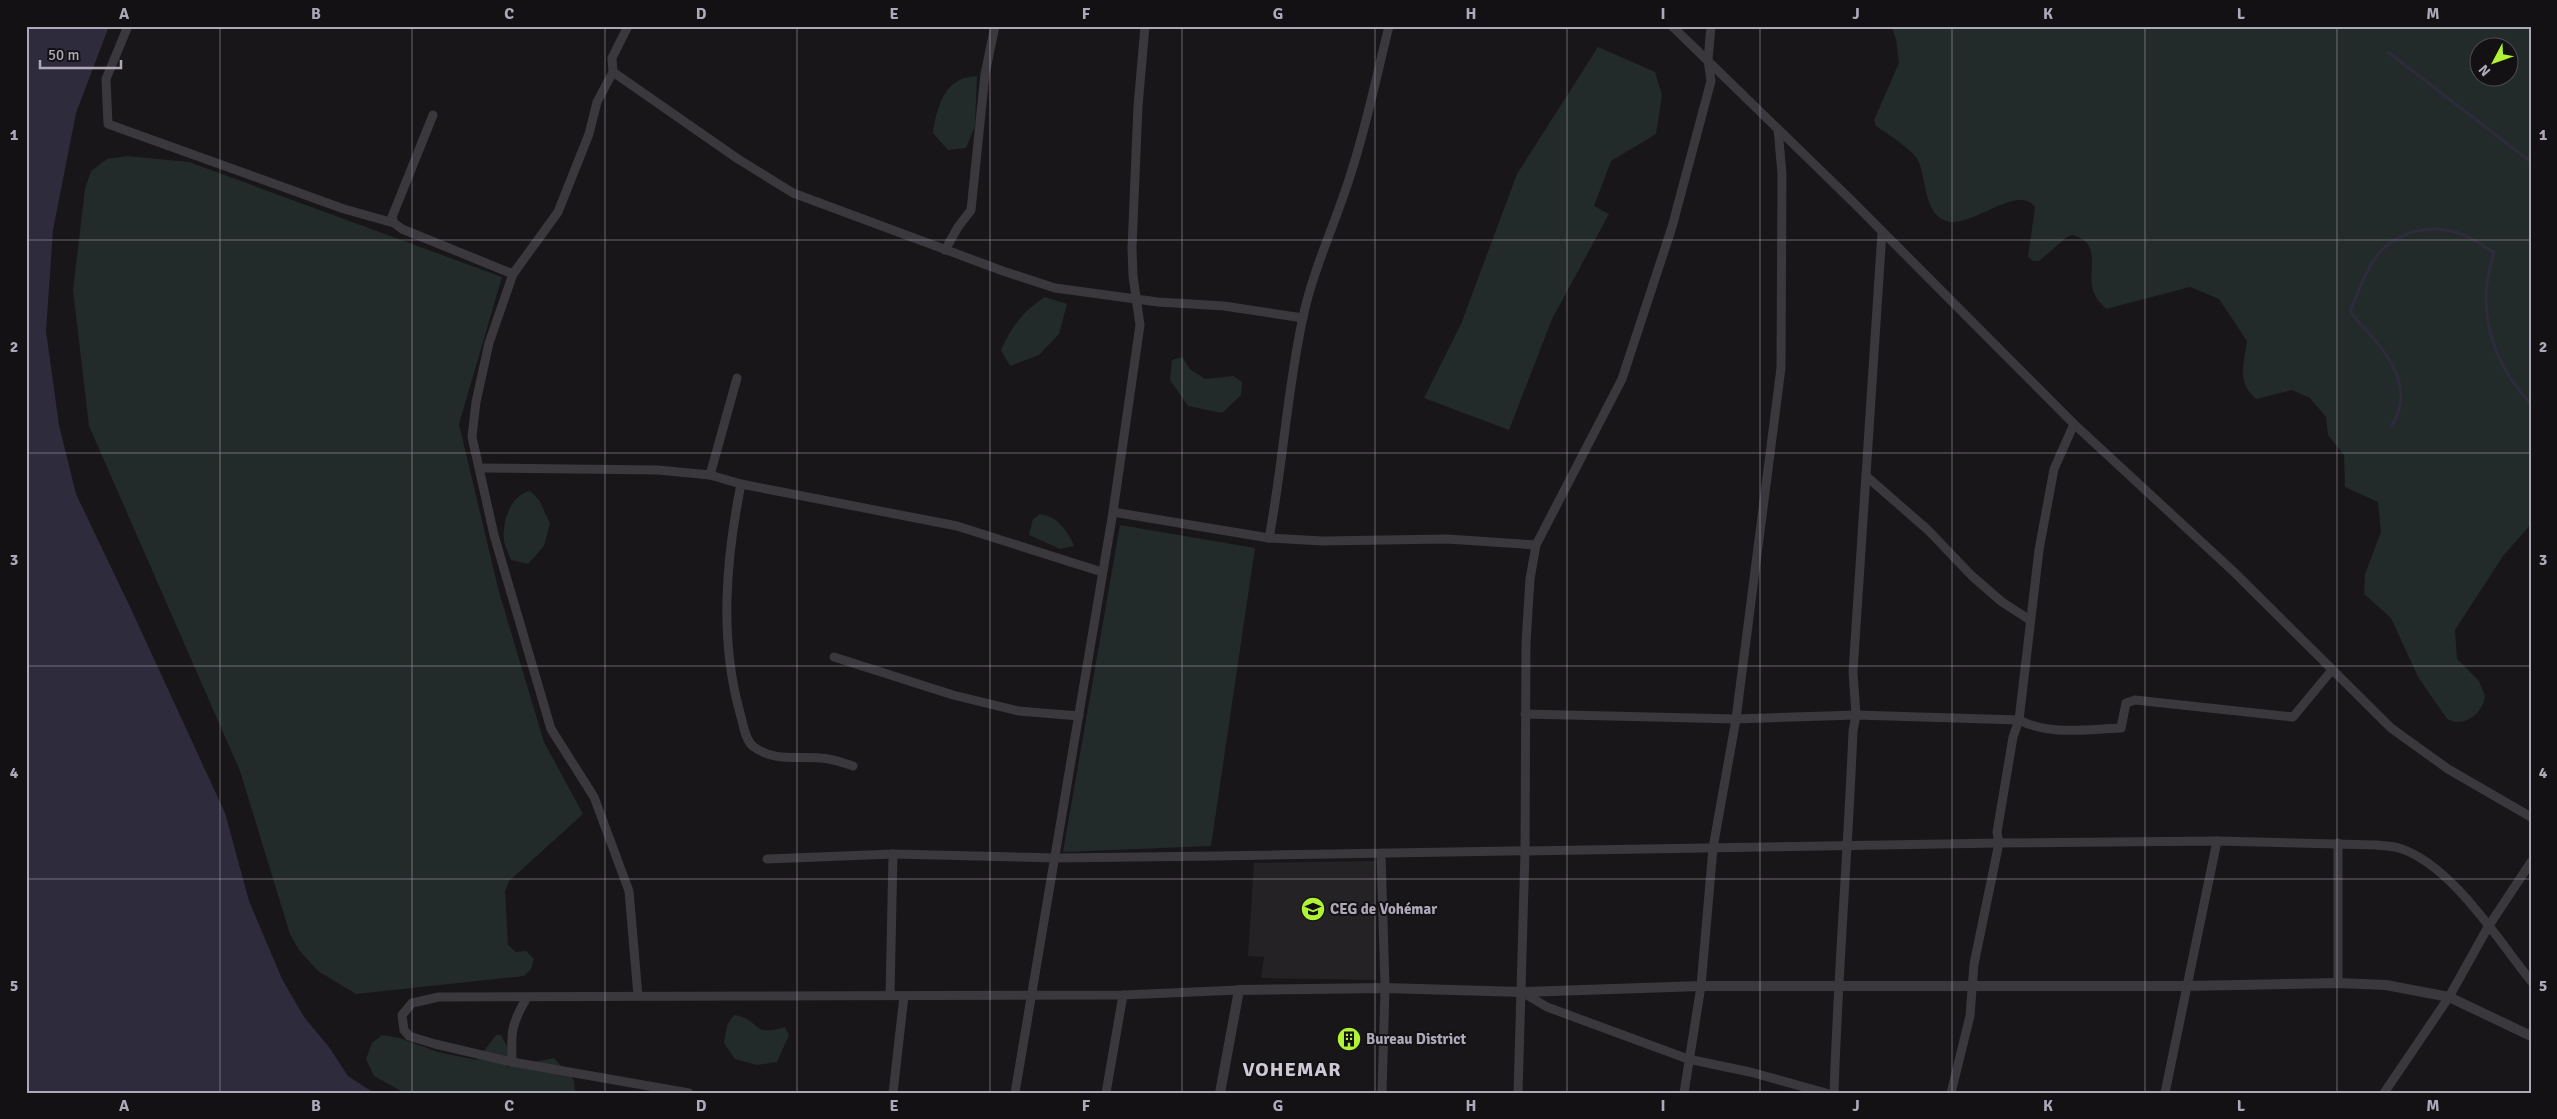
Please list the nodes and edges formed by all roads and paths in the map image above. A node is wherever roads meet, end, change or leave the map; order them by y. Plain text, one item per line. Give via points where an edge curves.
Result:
1 (128, 26) edge
2 (628, 26) edge
3 (995, 26) edge
4 (1146, 26) edge
5 (1388, 26) edge
6 (1672, 26) edge
7 (1711, 26) edge
8 (1708, 60) junction
9 (613, 72) junction
10 (434, 115) dead end
11 (1778, 129) junction
12 (394, 223) junction
13 (1882, 232) junction
14 (945, 250) junction
15 (513, 274) junction
16 (1136, 298) junction
17 (1302, 318) junction
18 (737, 378) dead end
19 (2074, 424) junction
20 (480, 468) junction
21 (710, 475) junction
22 (1866, 476) junction
23 (741, 484) junction
24 (1113, 512) junction
25 (1269, 538) junction
26 (1536, 545) junction
27 (1102, 572) junction
28 (2030, 620) junction
29 (834, 657) dead end
30 (2332, 670) junction
31 (1525, 714) junction
32 (1856, 715) junction
33 (1079, 716) junction
34 (1736, 719) junction
35 (2019, 720) junction
36 (854, 766) dead end
37 (2531, 817) edge
38 (2217, 841) junction
39 (1998, 843) junction
40 (2338, 844) junction
41 (1848, 845) junction
42 (1713, 848) junction
43 (1525, 852) junction
44 (1381, 853) junction
45 (893, 854) junction
46 (1057, 858) junction
47 (767, 859) dead end
48 (2531, 862) edge
49 (2488, 927) junction
50 (2531, 981) edge
51 (2338, 983) junction
52 (1701, 986) junction
53 (2186, 986) junction
54 (1838, 987) junction
55 (1972, 987) junction
56 (1385, 988) junction
57 (1239, 990) junction
58 (1522, 992) junction
59 (890, 995) junction
60 (1123, 995) junction
61 (638, 996) junction
62 (904, 996) junction
63 (1032, 996) junction
64 (2449, 997) junction
65 (526, 999) junction
66 (2531, 1036) edge
67 (1688, 1059) junction
68 (512, 1062) junction
69 (689, 1093) edge
70 (893, 1093) edge
71 (1015, 1093) edge
72 (1106, 1093) edge
73 (1220, 1093) edge
74 (1382, 1093) edge
75 (1518, 1093) edge
76 (1684, 1093) edge
77 (1826, 1093) edge
78 (1834, 1093) edge
79 (1952, 1093) edge
80 (2165, 1093) edge
81 (2384, 1093) edge

1 - 12 street via 106,79 108,124 318,200
2 - 9 street via 612,58
3 - 14 street via 984,74 971,210
4 - 16 street via 1138,106 1132,248
5 - 17 street via 1352,170 1313,274
6 - 8 street
7 - 8 street
8 - 11 street
8 - 26 street via 1711,82 1672,227 1622,379
9 - 14 street via 738,159 793,192
9 - 15 street via 597,102 586,142 558,212
10 - 12 street via 392,217
11 - 13 street
11 - 34 street via 1782,174 1781,368
12 - 15 street
13 - 19 street
13 - 22 street
14 - 16 street via 1055,288
15 - 20 street via 489,343 476,402 472,436
16 - 17 street via 1224,306
16 - 24 street via 1140,325
17 - 25 street
18 - 21 street
19 - 28 street via 2054,469
19 - 30 street via 2234,572
20 - 21 street via 658,470
20 - 61 street via 494,535 551,729 594,797 629,891
21 - 23 street
22 - 28 street via 1928,530 1972,576 2002,602
22 - 32 street via 1853,672
23 - 27 street via 957,526
23 - 36 street via 730,537 727,588 730,673 745,732 752,747 765,753 788,758 821,758
24 - 25 street
24 - 27 street
25 - 26 street via 1322,542 1447,539
26 - 31 street via 1529,588
27 - 33 street
28 - 35 street
29 - 33 street via 962,697 1018,710
30 - 35 street via 2293,717 2135,700 2126,703 2121,728 2052,730 2034,728
30 - 37 street via 2391,728 2448,769
31 - 34 street
31 - 43 street
32 - 34 street
32 - 35 street
32 - 41 street
33 - 46 street
34 - 42 street
35 - 39 street via 2013,737 1997,832
38 - 39 street
38 - 40 street
38 - 53 street
39 - 41 street
39 - 55 street
40 - 49 street via 2400,848 2427,863 2453,884
40 - 51 street
41 - 42 street
41 - 54 street
42 - 43 street
42 - 52 street
43 - 44 street
43 - 58 street
44 - 46 street
44 - 56 street
45 - 46 street
45 - 47 street
45 - 59 street
46 - 63 street
48 - 49 street
49 - 50 street
49 - 64 street
51 - 53 street
51 - 64 street via 2386,985
52 - 54 street
52 - 58 street
52 - 67 street
53 - 55 street
53 - 80 street
54 - 55 street
54 - 78 street
55 - 79 street via 1970,1016
56 - 57 street
56 - 58 street
56 - 74 street
57 - 60 street
57 - 73 street
58 - 67 street via 1547,1007
58 - 75 street
59 - 61 street
59 - 62 street
60 - 63 street
60 - 72 street
61 - 65 street
62 - 63 street
62 - 70 street
63 - 71 street
64 - 66 street
64 - 81 street
65 - 68 street via 511,1033
65 - 68 street via 439,998 412,1003 402,1015 404,1030 409,1036
67 - 76 street
67 - 77 street
68 - 69 street

